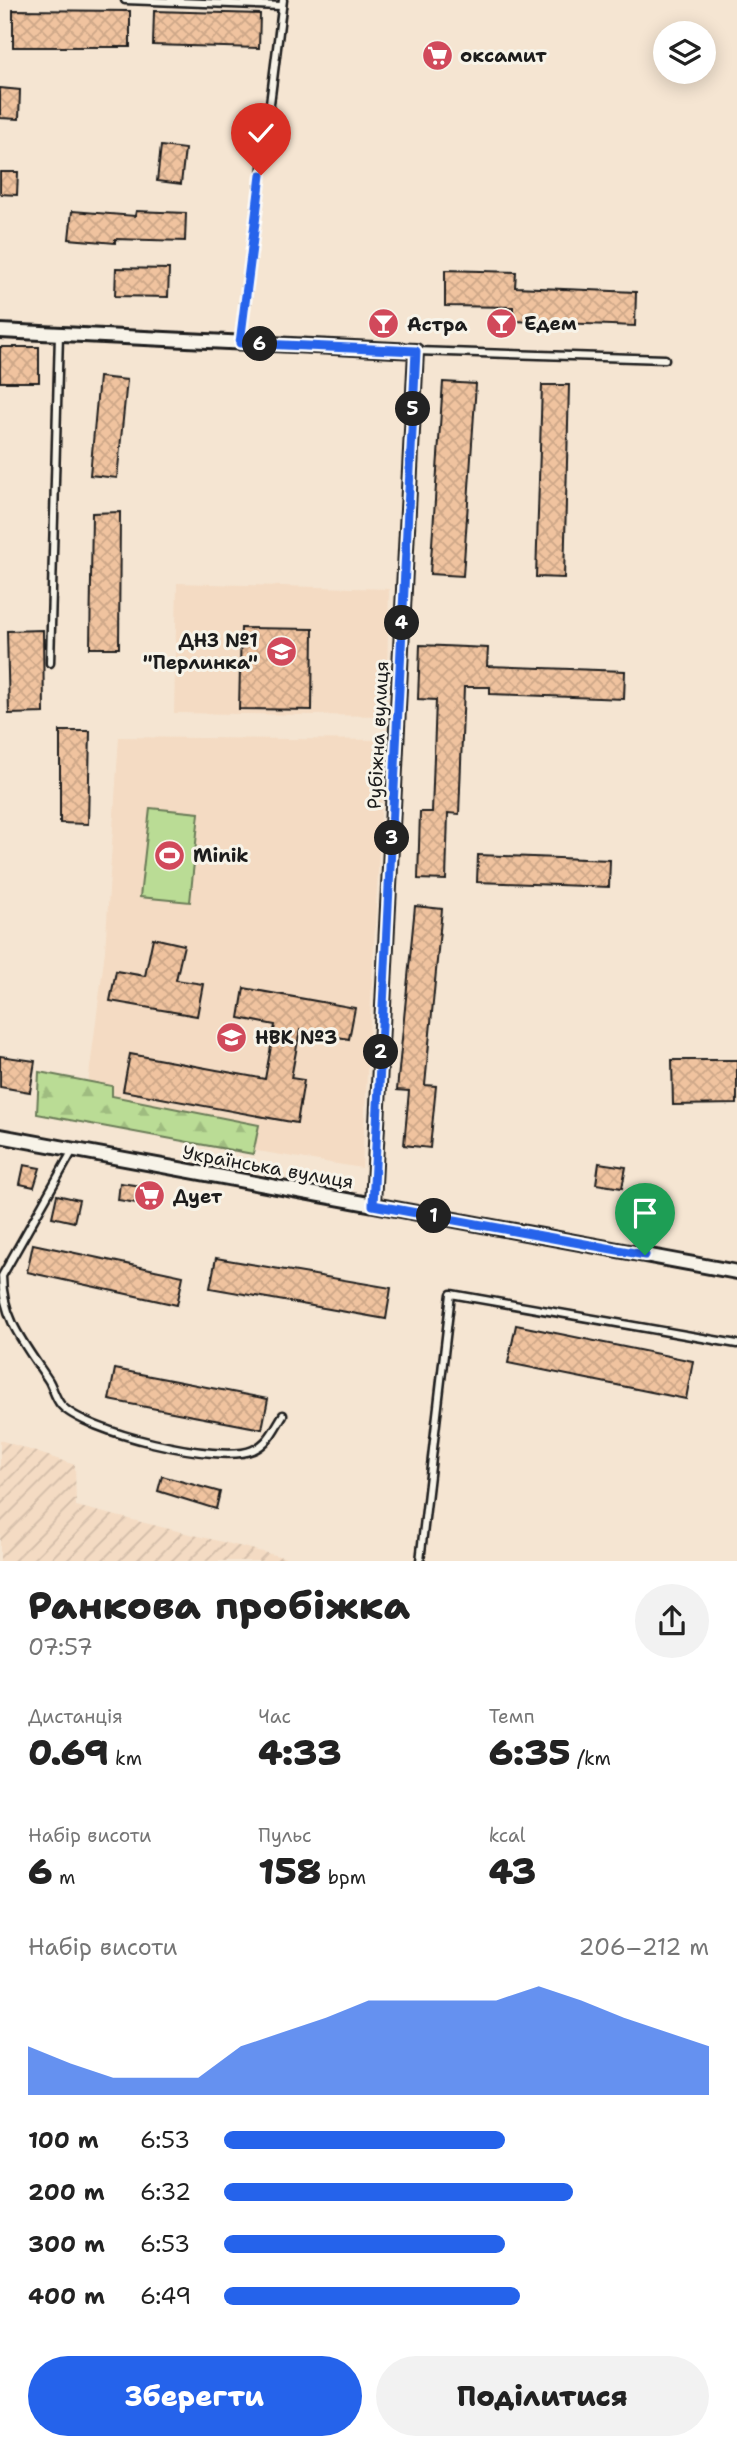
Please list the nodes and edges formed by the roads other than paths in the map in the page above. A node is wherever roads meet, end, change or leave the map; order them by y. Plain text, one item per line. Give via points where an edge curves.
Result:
1 (125, 0) edge
2 (282, 3) edge
3 (0, 331) edge
4 (59, 334) junction
5 (240, 343) junction
6 (416, 351) junction
7 (665, 359) dead end
8 (50, 663) dead end
9 (0, 1136) edge
10 (73, 1150) junction
11 (373, 1205) junction
12 (737, 1272) edge
13 (737, 1344) edge
14 (284, 1415) dead end
15 (420, 1561) edge

1 - 2 lane
2 - 5 lane
3 - 4 street
4 - 5 street
4 - 8 lane
5 - 6 street
6 - 7 lane
6 - 11 street, Рубіжна вулиця
9 - 10 street, Українська вулиця
10 - 11 street, Українська вулиця
10 - 14 lane via 2,1276 2,1298 13,1328 61,1405 146,1444 229,1456 267,1442
11 - 12 street, Українська вулиця
13 - 15 lane via 451,1294

